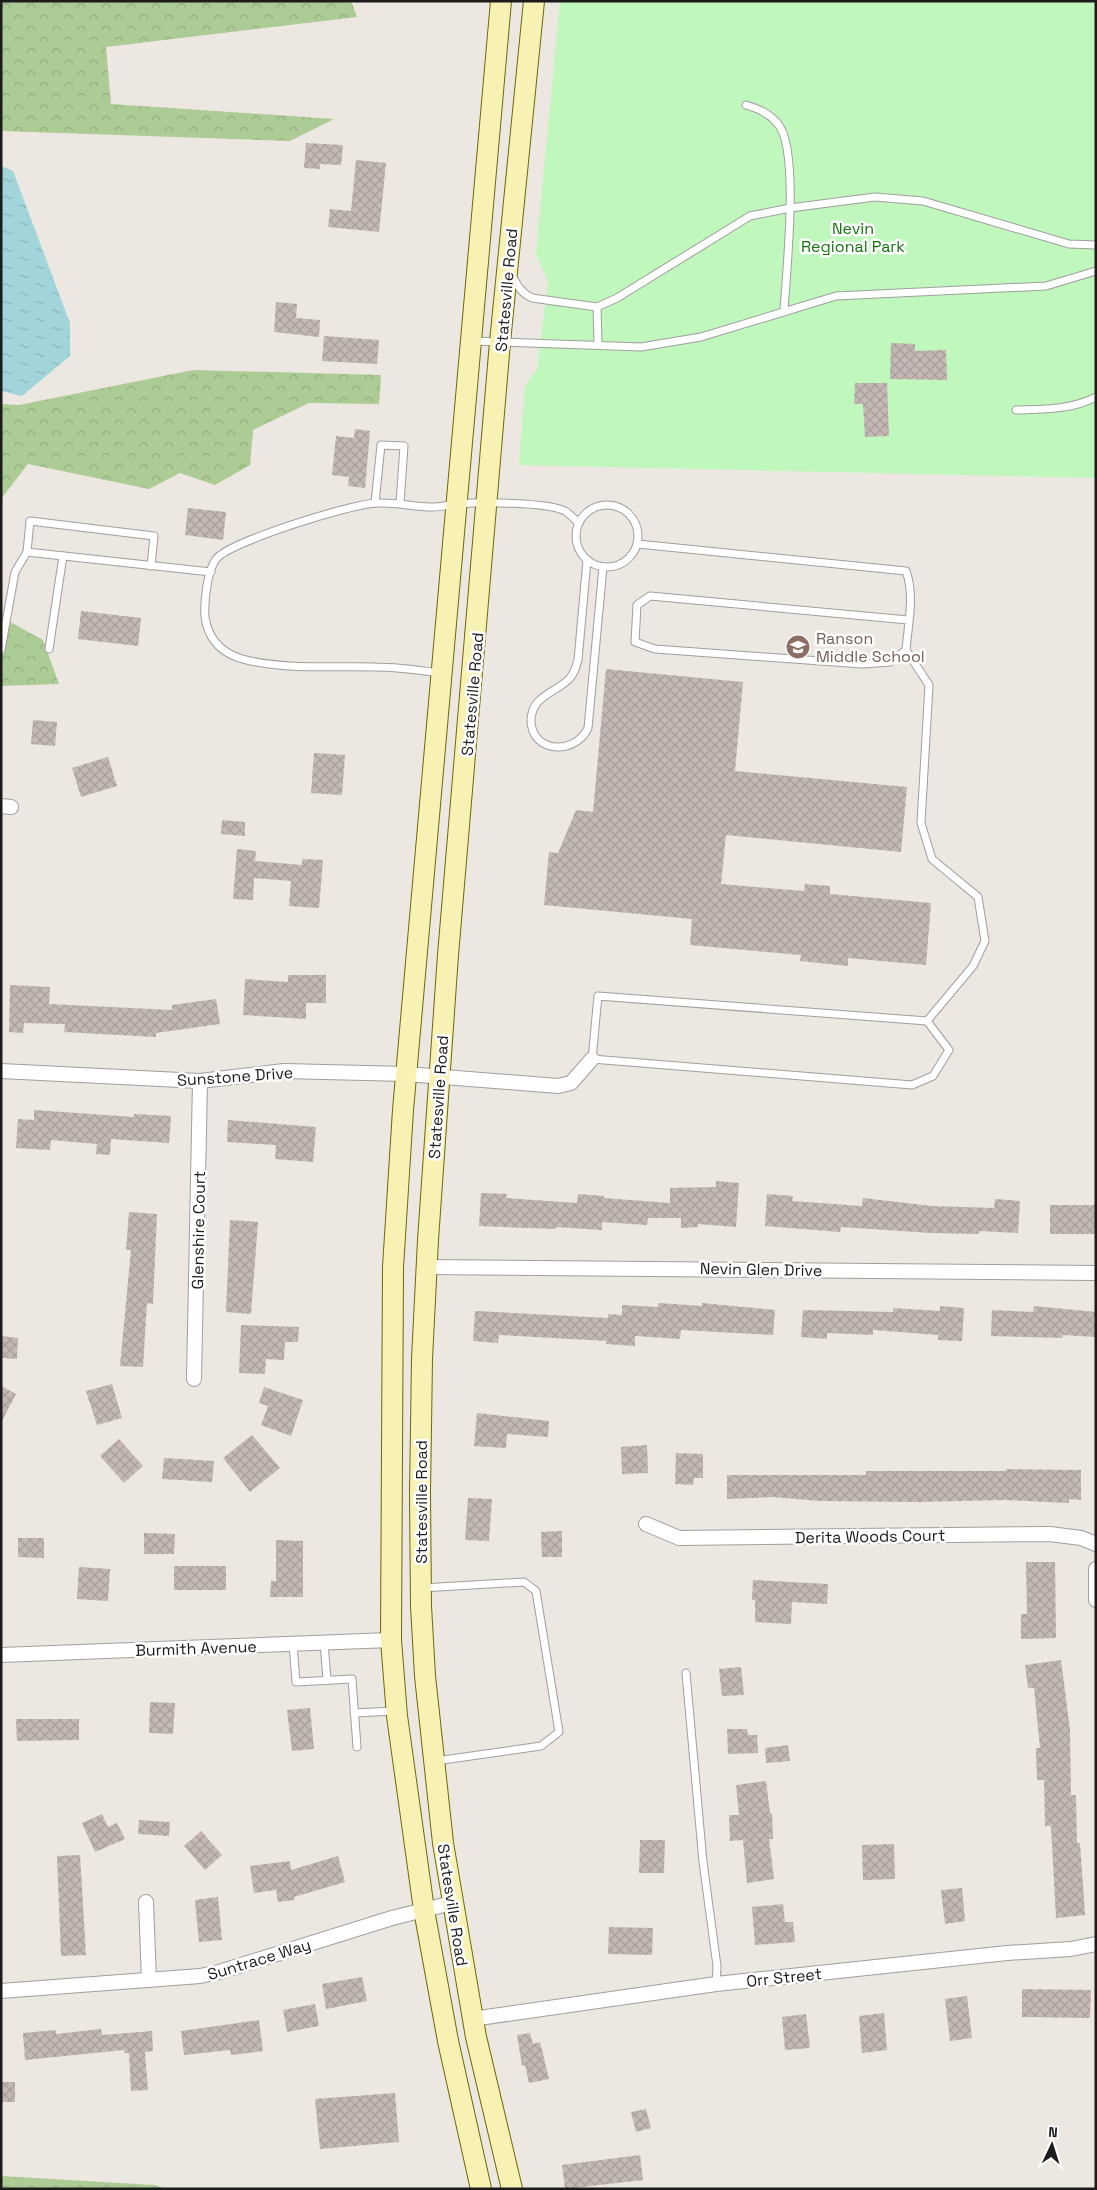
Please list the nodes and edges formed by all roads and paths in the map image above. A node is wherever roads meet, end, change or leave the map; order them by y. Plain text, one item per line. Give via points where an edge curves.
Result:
1 (501, 1) edge
2 (534, 1) edge
3 (746, 105) dead end
4 (790, 208) junction
5 (1096, 245) edge
6 (508, 265) junction
7 (1096, 271) edge
8 (597, 307) junction
9 (784, 311) junction
10 (471, 341) junction
11 (500, 342) junction
12 (598, 346) junction
13 (1096, 396) edge
14 (1016, 410) dead end
15 (487, 502) junction
16 (375, 503) junction
17 (400, 503) junction
18 (456, 504) junction
19 (579, 524) junction
20 (638, 544) junction
21 (27, 552) junction
22 (63, 556) junction
23 (587, 560) junction
24 (151, 566) junction
25 (603, 567) junction
26 (210, 572) junction
27 (908, 620) junction
28 (49, 649) dead end
29 (1, 650) edge
30 (906, 650) junction
31 (442, 674) junction
32 (927, 1021) junction
33 (592, 1059) junction
34 (1, 1072) edge
35 (406, 1074) junction
36 (439, 1077) junction
37 (200, 1081) junction
38 (426, 1267) junction
39 (1096, 1273) edge
40 (194, 1379) dead end
41 (646, 1524) dead end
42 (1096, 1544) edge
43 (1096, 1569) edge
44 (421, 1588) junction
45 (1096, 1600) edge
46 (391, 1640) junction
47 (324, 1643) junction
48 (293, 1644) junction
49 (1, 1655) edge
50 (686, 1673) dead end
51 (327, 1680) junction
52 (396, 1711) junction
53 (354, 1713) junction
54 (357, 1747) dead end
55 (433, 1761) junction
56 (146, 1902) dead end
57 (452, 1903) junction
58 (424, 1910) junction
59 (1096, 1944) edge
60 (148, 1980) junction
61 (716, 1984) junction
62 (1, 1991) edge
63 (472, 2019) junction
64 (481, 2189) edge
65 (512, 2189) edge

1 - 10 main road, Statesville Road
2 - 6 main road, Statesville Road
3 - 4 lane via 764,111 780,125 789,160
4 - 5 lane via 875,197 922,201 1069,244
4 - 8 lane via 750,216
4 - 9 lane
6 - 8 lane via 518,287 532,298
6 - 11 main road, Statesville Road
7 - 9 lane via 1046,286 836,296
8 - 12 lane
9 - 12 lane via 701,337 641,347
10 - 11 lane
10 - 18 main road, Statesville Road
11 - 12 lane
11 - 15 main road, Statesville Road
13 - 14 lane via 1081,405
15 - 18 lane
15 - 19 lane via 564,511
15 - 36 main road, Statesville Road
16 - 17 lane
16 - 17 lane via 381,445 404,446
16 - 26 lane via 282,528 228,550 216,559
17 - 18 lane via 434,507
18 - 31 main road, Statesville Road
19 - 20 lane via 593,509 612,506 636,523
19 - 23 lane via 577,543
20 - 25 lane via 626,561 617,566
20 - 27 lane via 906,571 911,584
21 - 22 lane
21 - 24 lane via 30,521 154,536
21 - 29 lane via 15,572
22 - 24 lane
22 - 28 lane
23 - 25 lane
23 - 25 lane via 575,671 569,680 540,698 533,708 531,722 534,733 553,747 575,744 588,728
24 - 26 lane
26 - 31 lane via 205,604 207,626 215,644 229,654 265,662 389,667
27 - 30 lane
27 - 30 lane via 650,596 637,605 636,642 655,649 862,664 890,662
30 - 32 lane via 929,684 922,823 932,859 978,897 985,941 973,966
31 - 35 main road, Statesville Road
32 - 33 lane via 598,996
32 - 33 lane via 949,1050 933,1076 912,1085
33 - 36 street, Sunstone Drive via 571,1083 558,1086
34 - 37 street, Sunstone Drive
35 - 36 street, Sunstone Drive
35 - 37 street, Sunstone Drive via 284,1072
35 - 46 main road, Statesville Road via 393,1267
36 - 38 main road, Statesville Road
37 - 40 street, Glenshire Court
38 - 39 street, Nevin Glen Drive
38 - 44 main road, Statesville Road via 422,1359
41 - 42 street, Derita Woods Court via 679,1538 1050,1534 1081,1538
43 - 45 street
44 - 55 main road, Statesville Road
44 - 55 lane via 524,1582 536,1591 560,1732 541,1746
46 - 47 street, Burmith Avenue
46 - 52 main road, Statesville Road
47 - 48 street, Burmith Avenue
47 - 51 lane
48 - 49 street, Burmith Avenue
48 - 51 lane via 296,1682
50 - 61 lane via 703,1862 717,1966
51 - 53 lane via 352,1679
52 - 53 lane
52 - 58 main road, Statesville Road
53 - 54 lane
55 - 57 main road, Statesville Road
56 - 60 street
57 - 58 street, Suntrace Way
57 - 63 main road, Statesville Road
58 - 60 street, Suntrace Way via 219,1972
58 - 64 main road, Statesville Road via 448,2041
59 - 61 street, Orr Street
60 - 62 street, Suntrace Way
61 - 63 street, Orr Street
63 - 65 main road, Statesville Road

